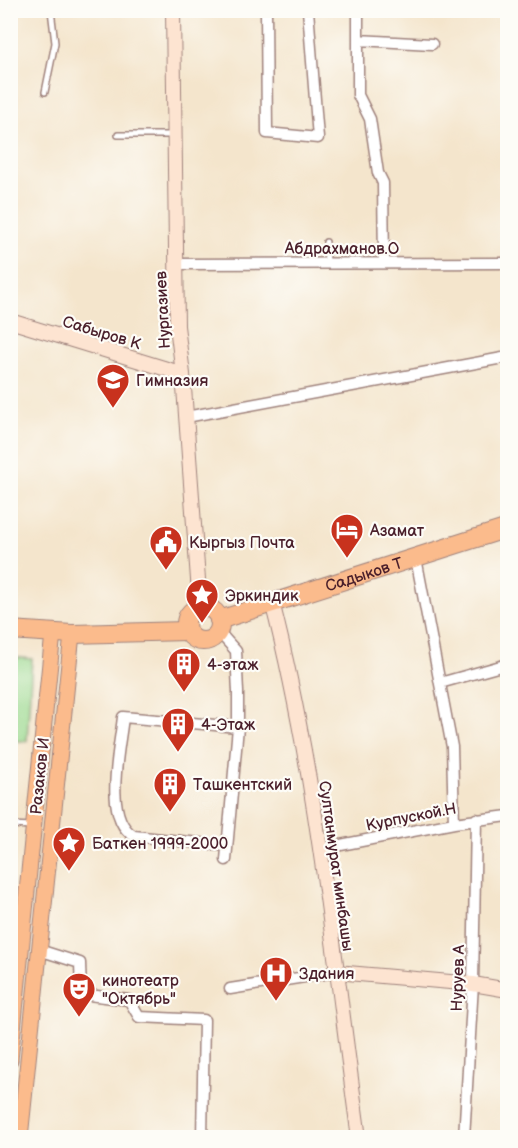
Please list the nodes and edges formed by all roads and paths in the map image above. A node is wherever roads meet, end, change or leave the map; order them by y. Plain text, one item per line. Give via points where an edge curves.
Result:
1 (51, 10) edge
2 (173, 10) edge
3 (266, 10) edge
4 (308, 10) edge
5 (358, 10) edge
6 (358, 40) junction
7 (432, 44) dead end
8 (45, 92) dead end
9 (118, 135) dead end
10 (175, 135) junction
11 (326, 242) dead end
12 (327, 263) junction
13 (384, 263) junction
14 (507, 263) edge
15 (177, 264) junction
16 (10, 321) edge
17 (507, 357) edge
18 (183, 374) junction
19 (186, 417) junction
20 (507, 528) edge
21 (416, 558) junction
22 (272, 602) junction
23 (200, 607) junction
24 (219, 626) junction
25 (10, 630) edge
26 (187, 631) junction
27 (62, 634) junction
28 (507, 664) edge
29 (441, 683) junction
30 (238, 727) junction
31 (507, 816) edge
32 (476, 819) junction
33 (454, 823) junction
34 (10, 825) edge
35 (35, 826) junction
36 (227, 846) junction
37 (320, 849) junction
38 (226, 860) dead end
39 (39, 950) junction
40 (336, 972) junction
41 (19, 981) junction
42 (36, 983) junction
43 (473, 984) junction
44 (230, 990) dead end
45 (507, 990) edge
46 (10, 1060) edge
47 (20, 1137) edge
48 (202, 1137) edge
49 (359, 1137) edge
50 (464, 1137) edge

1 - 8 lane via 55,43
2 - 10 street, Нургазиев
3 - 4 street via 267,133 318,138
5 - 6 street
6 - 7 street
6 - 13 street via 358,95 370,119 383,183
9 - 10 lane
10 - 15 street, Нургазиев
11 - 12 lane
12 - 13 street, Абдрахманов.О
12 - 15 street, Абдрахманов.О
13 - 14 street, Абдрахманов.О
15 - 18 street, Нургазиев via 177,326
16 - 18 street, Сабыров К
17 - 19 street
18 - 19 street, Нургазиев
19 - 23 street, Нургазиев
20 - 21 highway, Садыков Т
21 - 22 highway, Садыков Т
21 - 29 street
22 - 24 highway, Садыков Т
22 - 37 street, Султанмурат минбашы via 297,704
23 - 24 highway via 211,609
23 - 26 highway via 188,615
24 - 26 highway via 211,639 200,641
24 - 30 street via 236,651
25 - 27 highway
26 - 27 highway
27 - 35 main road, Разаков И
27 - 39 main road, Разаков И
28 - 29 street
29 - 33 street via 452,747
30 - 36 street
30 - 36 street via 123,717 115,801 123,826 134,836
31 - 32 street, Курпуской.Н
32 - 33 street, Курпуской.Н
32 - 43 street, Нуруев А
33 - 37 street, Курпуской.Н
34 - 35 lane
35 - 41 main road, Разаков И
36 - 38 street
37 - 40 street, Султанмурат минбашы
39 - 42 main road, Разаков И
39 - 48 street via 80,963 81,994 129,1000 139,1017 204,1020
40 - 43 street
40 - 44 street
40 - 49 street, Султанмурат минбашы
41 - 42 main road
41 - 46 main road, Разаков И
42 - 47 main road, Разаков И
43 - 45 street
43 - 50 street, Нуруев А

